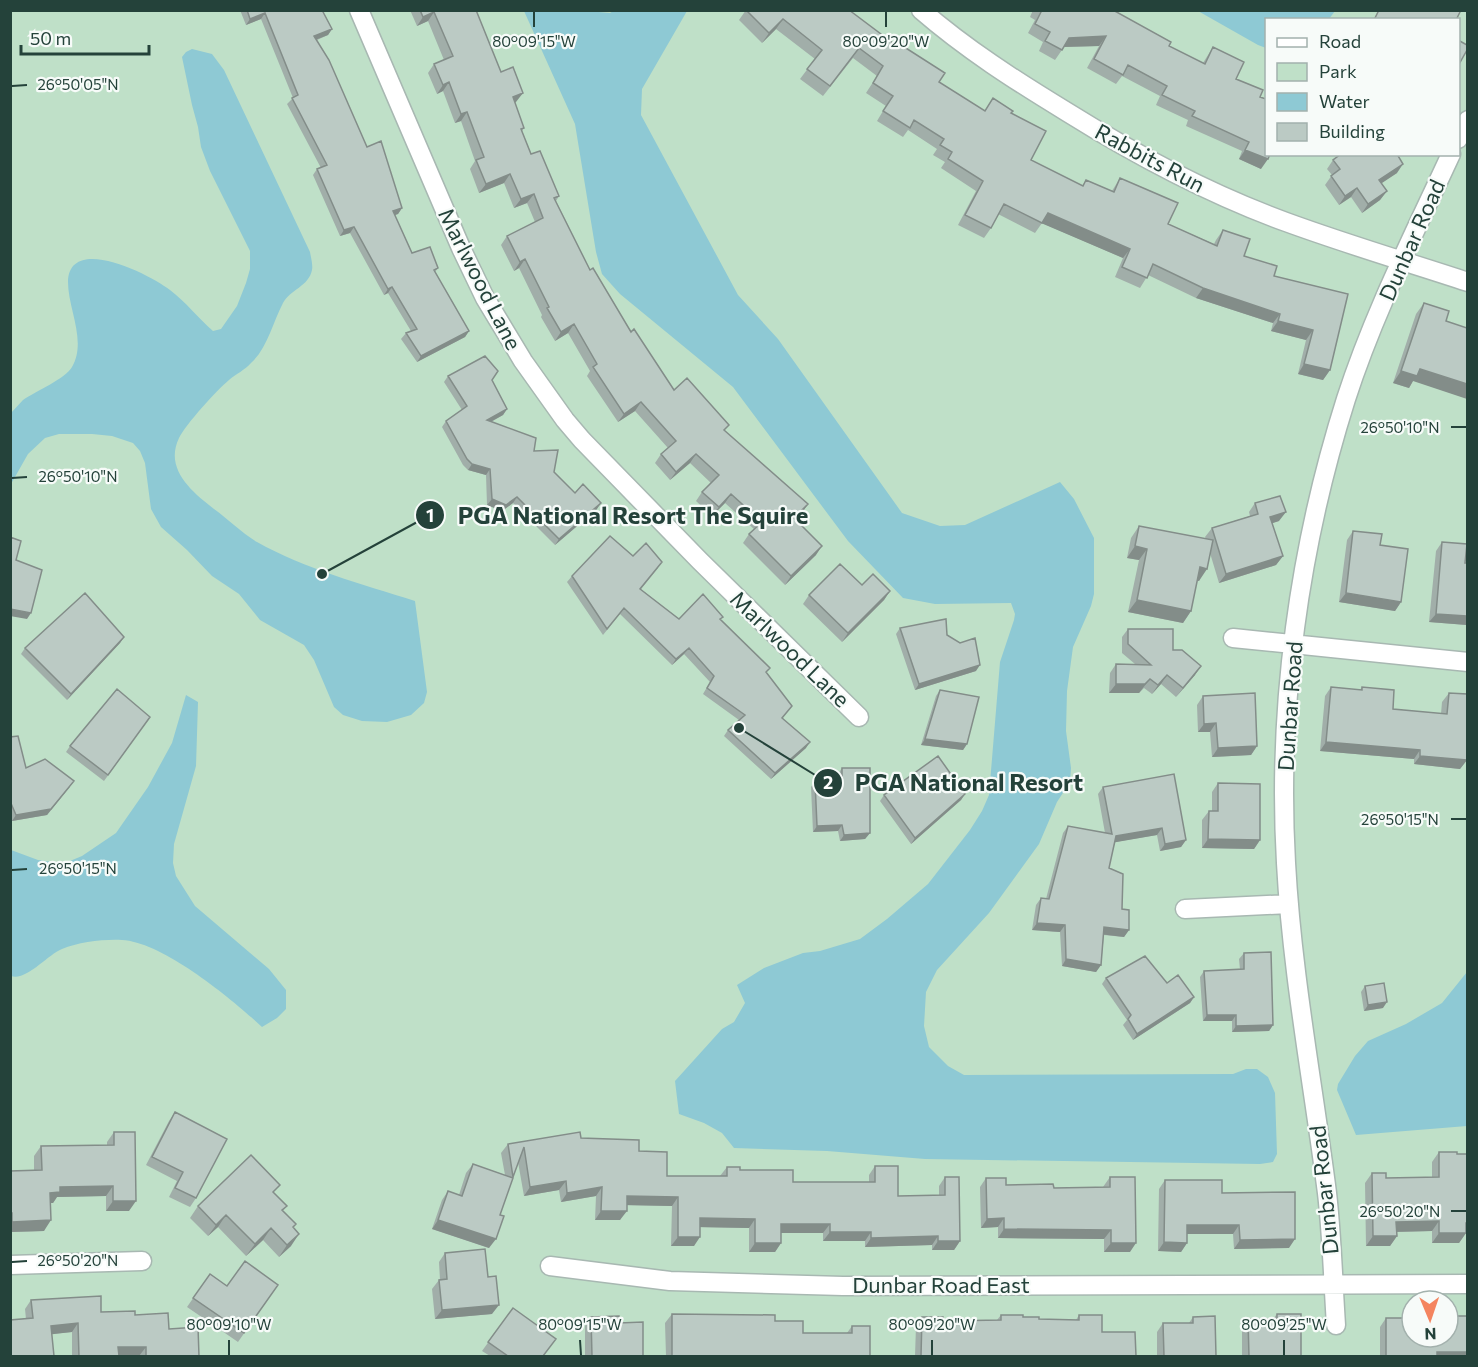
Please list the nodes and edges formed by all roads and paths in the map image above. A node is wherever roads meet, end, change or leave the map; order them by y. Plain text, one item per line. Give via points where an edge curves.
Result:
1 (358, 10) edge
2 (921, 10) edge
3 (1467, 120) edge
4 (1460, 135) edge
5 (1450, 156) edge
6 (1402, 261) junction
7 (1467, 282) edge
8 (1233, 638) dead end
9 (1294, 645) junction
10 (1467, 662) edge
11 (860, 717) dead end
12 (1289, 904) junction
13 (1185, 909) dead end
14 (142, 1261) dead end
15 (10, 1264) edge
16 (550, 1266) dead end
17 (1333, 1283) junction
18 (1467, 1284) edge
19 (1336, 1325) dead end

1 - 11 street, Marlwood Lane via 461,248 485,298 523,361 582,440
2 - 6 street, Rabbits Run via 1028,89 1161,166 1285,222
3 - 4 street
5 - 6 street, Dunbar Road
6 - 7 street, Rabbits Run
6 - 9 street, Dunbar Road via 1347,397 1304,567
8 - 9 street
9 - 10 street
9 - 12 street, Dunbar Road via 1284,788
12 - 13 street
12 - 17 street, Dunbar Road via 1327,1197
14 - 15 street
16 - 17 street, Dunbar Road East via 670,1281 843,1286
17 - 18 street, Dunbar Road
17 - 19 street, Dunbar Road

